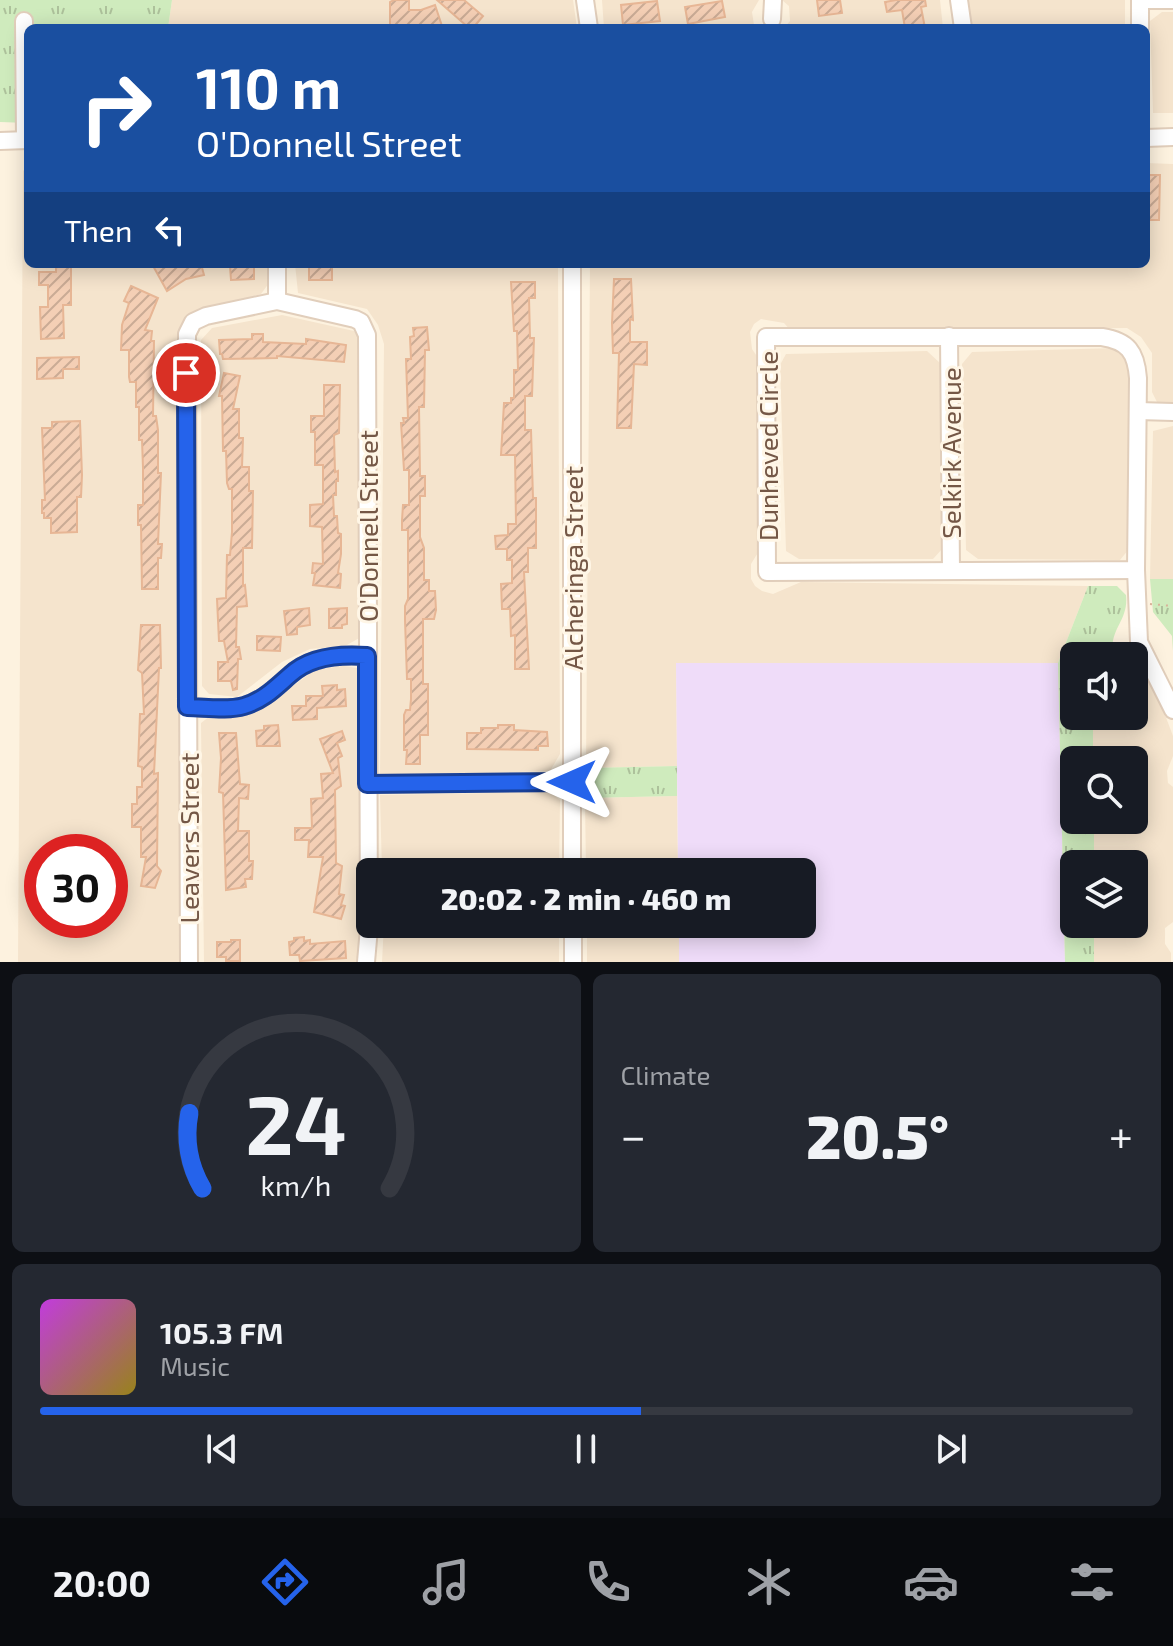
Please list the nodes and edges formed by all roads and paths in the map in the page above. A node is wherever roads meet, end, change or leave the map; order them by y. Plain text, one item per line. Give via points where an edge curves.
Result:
1 (585, 0) edge
2 (773, 0) edge
3 (959, 0) edge
4 (1140, 0) edge
5 (1173, 0) edge
6 (772, 19) dead end
7 (24, 21) dead end
8 (24, 24) edge
9 (588, 24) edge
10 (962, 24) edge
11 (1140, 24) edge
12 (1173, 137) edge
13 (1150, 138) edge
14 (24, 140) edge
15 (0, 141) edge
16 (277, 268) edge
17 (572, 268) edge
18 (277, 301) junction
19 (949, 336) junction
20 (1138, 411) junction
21 (1173, 412) edge
22 (951, 570) junction
23 (1136, 570) junction
24 (1137, 604) junction
25 (1173, 606) edge
26 (367, 656) junction
27 (187, 707) junction
28 (1173, 710) edge
29 (572, 782) junction
30 (367, 784) junction
31 (572, 858) edge
32 (573, 938) edge
33 (189, 962) edge
34 (366, 962) edge
35 (573, 962) edge

1 - 9 street
2 - 6 street
3 - 10 street
4 - 5 street
4 - 11 street
7 - 8 street
12 - 13 street
14 - 15 street
16 - 18 street
17 - 29 street, Alcheringa Street
18 - 26 street, O'Donnell Street via 355,319 367,335
18 - 27 street, Leavers Street via 206,316 193,322 187,334
19 - 20 street, Dunheved Circle via 1115,339 1135,356
19 - 22 street, Selkirk Avenue
19 - 22 street, Dunheved Circle via 766,337 767,572
20 - 21 street
20 - 23 street, Dunheved Circle
22 - 23 street, Dunheved Circle
23 - 24 street
24 - 25 path
24 - 28 street via 1139,642
26 - 27 street via 344,654 312,661 272,693 242,707
26 - 30 street, O'Donnell Street
27 - 33 street, Leavers Street
29 - 30 street
29 - 31 street, Alcheringa Street
30 - 34 street, O'Donnell Street
32 - 35 street

